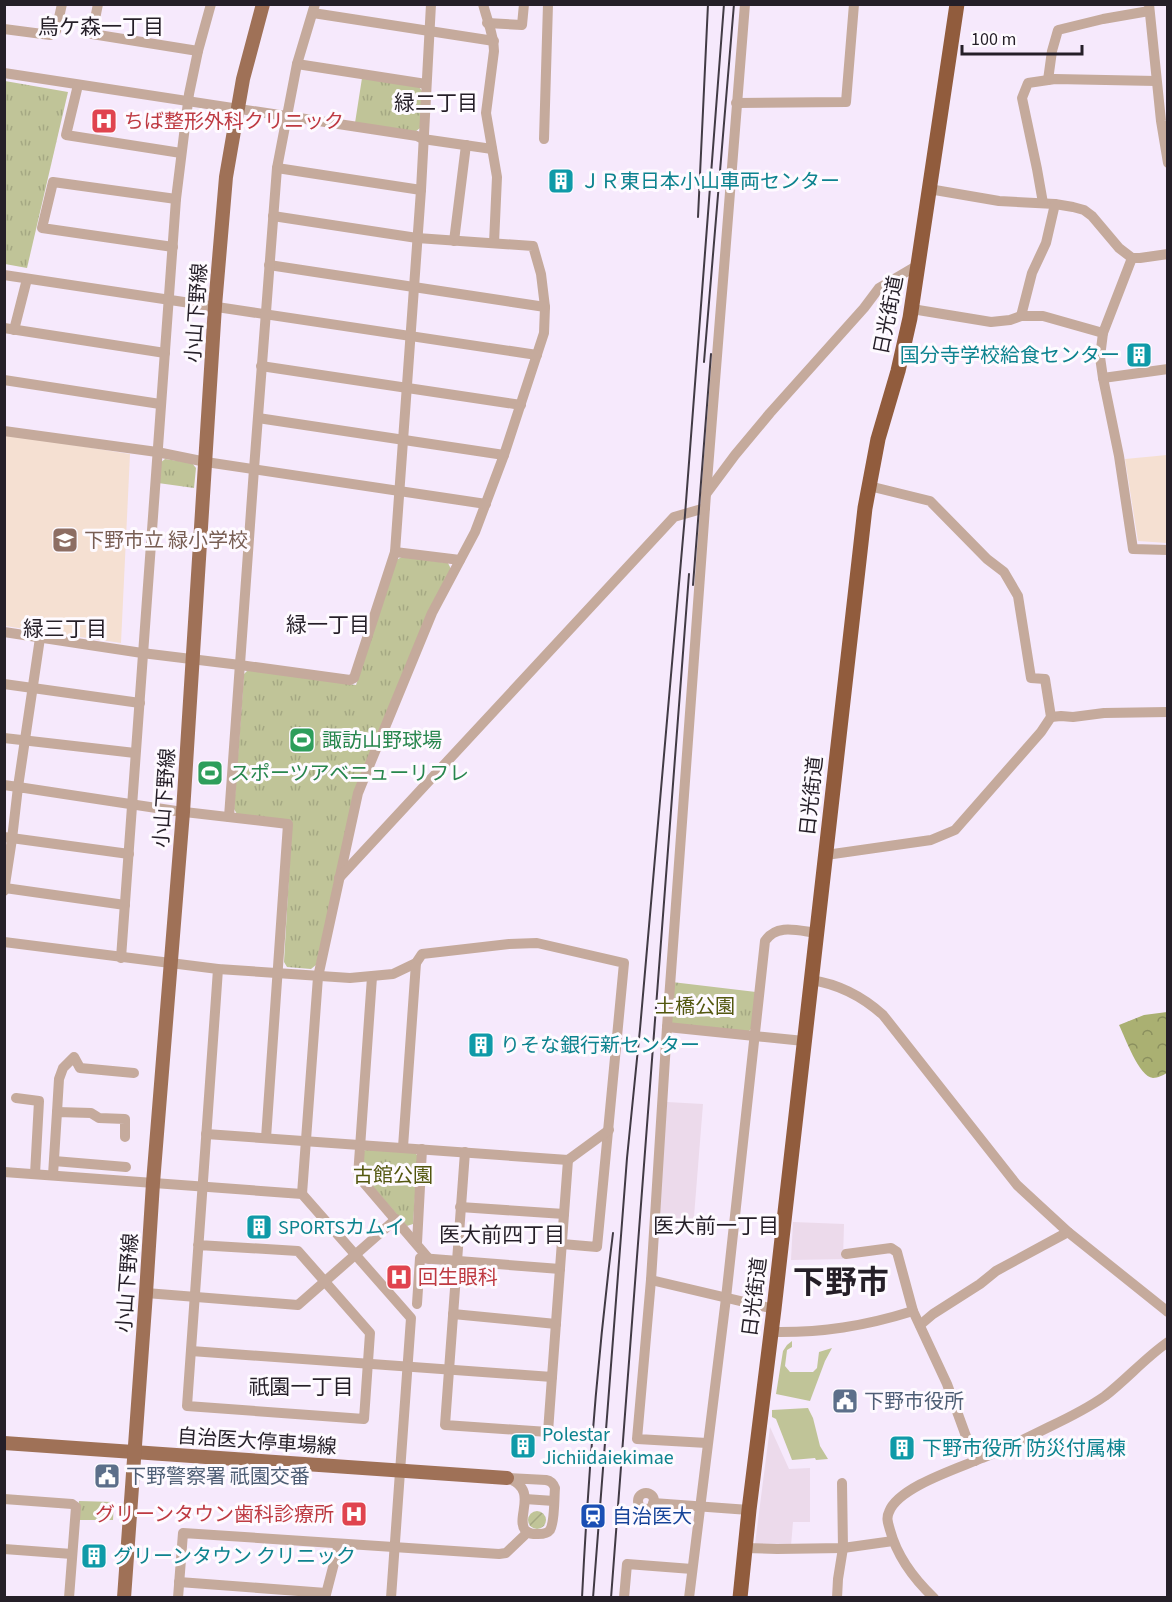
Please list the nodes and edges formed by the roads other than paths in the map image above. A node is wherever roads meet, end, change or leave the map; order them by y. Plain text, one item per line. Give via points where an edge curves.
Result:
1 (62, 4) edge
2 (99, 4) edge
3 (211, 4) edge
4 (263, 4) edge
5 (431, 4) edge
6 (483, 4) edge
7 (524, 4) edge
8 (548, 4) edge
9 (744, 4) edge
10 (854, 4) edge
11 (957, 4) edge
12 (1149, 8) edge
13 (314, 9) edge
14 (488, 23) junction
15 (4, 29) edge
16 (431, 32) junction
17 (494, 41) junction
18 (198, 51) junction
19 (297, 64) junction
20 (4, 73) edge
21 (1048, 80) junction
22 (1156, 81) junction
23 (426, 84) junction
24 (78, 85) junction
25 (188, 101) junction
26 (736, 102) junction
27 (237, 109) junction
28 (286, 116) junction
29 (423, 139) junction
30 (544, 139) dead end
31 (466, 145) junction
32 (492, 149) junction
33 (181, 153) junction
34 (1167, 163) edge
35 (277, 168) junction
36 (929, 189) junction
37 (421, 190) junction
38 (176, 200) junction
39 (1049, 203) junction
40 (273, 216) junction
41 (417, 238) junction
42 (454, 241) junction
43 (494, 243) junction
44 (173, 247) junction
45 (1167, 254) edge
46 (1132, 258) junction
47 (269, 265) junction
48 (918, 265) junction
49 (4, 275) edge
50 (27, 279) junction
51 (413, 287) junction
52 (168, 299) junction
53 (215, 306) junction
54 (545, 307) junction
55 (912, 309) junction
56 (266, 314) junction
57 (1021, 316) junction
58 (9, 329) edge
59 (1103, 333) junction
60 (410, 336) junction
61 (165, 353) junction
62 (537, 355) junction
63 (261, 366) junction
64 (1167, 369) edge
65 (1103, 378) junction
66 (4, 380) edge
67 (406, 388) junction
68 (160, 404) junction
69 (520, 405) junction
70 (258, 418) junction
71 (4, 431) edge
72 (402, 439) junction
73 (157, 452) junction
74 (504, 455) junction
75 (206, 462) junction
76 (254, 469) junction
77 (868, 486) junction
78 (399, 491) junction
79 (706, 494) junction
80 (486, 504) junction
81 (705, 508) junction
82 (1167, 550) edge
83 (395, 552) junction
84 (460, 560) junction
85 (4, 633) edge
86 (40, 638) junction
87 (142, 653) junction
88 (193, 660) junction
89 (240, 665) junction
90 (4, 684) edge
91 (32, 688) junction
92 (140, 703) junction
93 (1167, 711) edge
94 (1052, 717) junction
95 (4, 738) edge
96 (25, 741) junction
97 (135, 753) junction
98 (4, 785) edge
99 (18, 787) junction
100 (133, 804) junction
101 (183, 812) junction
102 (230, 817) junction
103 (8, 838) edge
104 (129, 855) junction
105 (826, 855) junction
106 (339, 878) junction
107 (5, 890) edge
108 (125, 905) junction
109 (817, 933) junction
110 (4, 942) edge
111 (121, 958) junction
112 (416, 963) junction
113 (170, 964) junction
114 (218, 969) junction
115 (277, 974) junction
116 (318, 976) junction
117 (372, 977) junction
118 (811, 980) junction
119 (667, 1027) junction
120 (754, 1036) junction
121 (804, 1041) junction
122 (134, 1073) dead end
123 (16, 1098) dead end
124 (57, 1112) junction
125 (609, 1130) junction
126 (207, 1134) junction
127 (125, 1137) dead end
128 (266, 1138) junction
129 (306, 1140) junction
130 (360, 1144) junction
131 (403, 1147) junction
132 (422, 1149) junction
133 (465, 1152) junction
134 (568, 1160) junction
135 (54, 1161) junction
136 (126, 1167) dead end
137 (4, 1172) edge
138 (35, 1174) junction
139 (53, 1175) junction
140 (153, 1183) junction
141 (203, 1188) junction
142 (302, 1194) junction
143 (460, 1207) junction
144 (564, 1214) junction
145 (396, 1219) junction
146 (1068, 1232) junction
147 (417, 1243) junction
148 (562, 1244) junction
149 (198, 1245) junction
150 (355, 1254) junction
151 (846, 1254) dead end
152 (429, 1258) junction
153 (457, 1261) junction
154 (560, 1269) junction
155 (651, 1280) junction
156 (325, 1282) junction
157 (146, 1293) junction
158 (195, 1297) junction
159 (726, 1298) junction
160 (417, 1304) dead end
161 (774, 1309) junction
162 (913, 1311) junction
163 (1167, 1312) edge
164 (453, 1314) junction
165 (556, 1324) junction
166 (920, 1325) junction
167 (771, 1332) junction
168 (1167, 1342) edge
169 (190, 1351) junction
170 (367, 1364) junction
171 (408, 1367) junction
172 (448, 1370) junction
173 (552, 1377) junction
174 (4, 1443) edge
175 (707, 1443) junction
176 (134, 1452) junction
177 (975, 1461) junction
178 (401, 1471) junction
179 (507, 1478) junction
180 (842, 1483) dead end
181 (4, 1499) edge
182 (525, 1499) junction
183 (554, 1501) junction
184 (653, 1503) dead end
185 (699, 1506) junction
186 (749, 1510) junction
187 (528, 1532) junction
188 (893, 1541) junction
189 (339, 1544) junction
190 (395, 1547) junction
191 (745, 1548) junction
192 (843, 1548) junction
193 (4, 1549) edge
194 (72, 1554) junction
195 (692, 1569) junction
196 (179, 1582) junction
197 (325, 1595) edge
198 (69, 1598) edge
199 (124, 1598) edge
200 (178, 1598) edge
201 (391, 1598) edge
202 (624, 1598) edge
203 (688, 1598) edge
204 (740, 1598) edge
205 (837, 1598) edge
206 (934, 1598) edge

1 - 15 street via 57,31 50,35
2 - 18 street via 92,34
3 - 18 street
4 - 27 main road, 小山下野線
5 - 16 street
6 - 14 street
7 - 14 street via 522,25
8 - 30 street
9 - 26 street
10 - 26 street via 846,102
11 - 36 highway, 日光街道
12 - 21 street via 1058,30
12 - 22 street
13 - 16 street
13 - 19 street
14 - 17 street
16 - 17 street
16 - 23 street
17 - 32 street via 486,113
18 - 25 street
19 - 23 street
19 - 28 street
20 - 24 street
21 - 22 street
21 - 39 street via 1028,83 1022,98
22 - 34 street
23 - 29 street
24 - 25 street
24 - 33 street via 66,135
25 - 27 street
25 - 33 street
26 - 79 street
27 - 28 street
27 - 53 main road, 小山下野線 via 226,177
28 - 29 street
28 - 35 street
29 - 31 street
29 - 37 street
31 - 32 street
31 - 42 street
32 - 43 street via 496,177
33 - 38 street
35 - 37 street
35 - 40 street
36 - 39 street via 990,200
36 - 48 highway, 日光街道
37 - 41 street
38 - 44 street
38 - 44 street via 53,182 42,228
39 - 46 street via 1088,213
39 - 57 street via 1046,243 1032,273
40 - 41 street
40 - 47 street
41 - 42 street
41 - 51 street
42 - 43 street
43 - 54 street via 533,246
44 - 52 street
45 - 46 street
46 - 59 street
47 - 51 street
47 - 56 street
48 - 55 highway, 日光街道
48 - 79 street via 879,288 770,413
49 - 50 street
50 - 52 street
50 - 58 street
51 - 54 street
51 - 60 street
52 - 53 street
52 - 61 street
53 - 56 street
53 - 75 main road, 小山下野線
54 - 62 street via 544,333
55 - 57 street via 991,322
55 - 77 highway, 日光街道
56 - 60 street
56 - 63 street
57 - 59 street via 1042,316
58 - 61 street
59 - 65 street
60 - 62 street
60 - 67 street
61 - 68 street
62 - 69 street
63 - 67 street
63 - 70 street
64 - 65 street
65 - 82 street via 1133,549
66 - 68 street
67 - 69 street
67 - 72 street
68 - 73 street
69 - 74 street
70 - 72 street
70 - 76 street
71 - 73 street
72 - 74 street
72 - 78 street
73 - 75 street
73 - 87 street
74 - 80 street
75 - 76 street
75 - 88 main road, 小山下野線
76 - 78 street
76 - 89 street
77 - 94 street via 930,501 1004,572 1018,596 1031,678 1045,678
77 - 105 highway, 日光街道
78 - 80 street
78 - 83 street
79 - 81 street
80 - 84 street
81 - 106 street via 675,517
81 - 119 street
83 - 84 street
83 - 89 street via 354,678
84 - 106 street via 432,613 358,793
85 - 86 street
86 - 87 street
86 - 91 street
87 - 88 street
87 - 92 street
88 - 89 street
88 - 101 main road, 小山下野線
89 - 102 street
90 - 91 street
91 - 92 street
91 - 96 street
92 - 97 street
93 - 94 street
94 - 105 street via 955,830 931,840
95 - 96 street
96 - 97 street
96 - 99 street
97 - 100 street
98 - 99 street
99 - 100 street
99 - 103 street
100 - 101 street
100 - 104 street
101 - 102 street
101 - 113 main road, 小山下野線
102 - 115 street via 288,824
103 - 104 street
103 - 107 street
104 - 108 street
105 - 109 highway, 日光街道
106 - 116 street
107 - 108 street
108 - 111 street
109 - 118 highway, 日光街道
109 - 120 street via 783,929 765,941
110 - 111 street
111 - 113 street
112 - 117 street via 393,974
112 - 125 street via 422,954 537,943 624,963
112 - 131 street
113 - 114 street
113 - 140 main road, 小山下野線
114 - 115 street
114 - 126 street
115 - 116 street
115 - 128 street
116 - 117 street
116 - 129 street
117 - 130 street
118 - 121 highway, 日光街道
118 - 146 street via 857,996 884,1015 1017,1185
119 - 120 street
119 - 155 street
120 - 121 street
120 - 159 street
121 - 161 highway, 日光街道
122 - 124 street via 80,1068 74,1057 59,1079
123 - 138 street via 39,1101
124 - 127 street via 125,1119
124 - 135 street
125 - 134 street
125 - 148 street via 597,1247
126 - 128 street
126 - 141 street
128 - 129 street
129 - 130 street
129 - 142 street
130 - 131 street
130 - 145 street via 358,1176
131 - 132 street
132 - 133 street
132 - 147 street
133 - 134 street
133 - 143 street
134 - 144 street
135 - 136 street
135 - 139 street
137 - 138 street
138 - 139 street
139 - 140 street
140 - 141 street
140 - 157 main road, 小山下野線
141 - 142 street
141 - 149 street
142 - 150 street
143 - 144 street
143 - 153 street
144 - 148 street
145 - 147 street
145 - 150 street
146 - 163 street
146 - 166 street via 996,1271
147 - 152 street
148 - 154 street
149 - 156 street via 298,1251
149 - 158 street
150 - 156 street
150 - 171 street via 411,1318
151 - 162 street via 891,1248 897,1252
152 - 153 street
152 - 160 street via 420,1258
153 - 154 street
153 - 164 street
154 - 165 street
155 - 159 street
155 - 175 street via 637,1439
156 - 158 street via 298,1305
156 - 170 street via 370,1332
157 - 158 street
157 - 176 main road, 小山下野線
158 - 169 street
159 - 161 street
159 - 175 street
161 - 167 highway, 日光街道
162 - 166 street
162 - 167 street via 856,1326
164 - 165 street
164 - 172 street
165 - 173 street
166 - 177 street
167 - 186 highway, 日光街道
168 - 177 street via 1087,1407
169 - 170 street
169 - 170 street via 187,1406 340,1418 364,1419
170 - 171 street
171 - 172 street
171 - 178 street
172 - 173 street
172 - 173 street via 445,1425 525,1431 548,1432
174 - 176 main road, 自治医大停車場線
175 - 185 street
176 - 178 main road, 自治医大停車場線
176 - 199 main road, 小山下野線
177 - 188 street via 921,1483 895,1502 887,1520
178 - 179 main road, 自治医大停車場線
178 - 190 street
179 - 182 street via 519,1484
179 - 183 street via 550,1481 555,1488
180 - 192 street
181 - 194 street via 72,1504 76,1508
182 - 183 street
182 - 187 street via 523,1525
183 - 187 street via 550,1529 542,1534
184 - 185 street
185 - 186 street
185 - 195 street
186 - 191 highway, 日光街道
187 - 190 street via 500,1554
188 - 192 street
188 - 206 street via 898,1554
189 - 190 street
189 - 196 street via 183,1533
189 - 197 street
190 - 201 street
191 - 192 street
191 - 204 highway, 日光街道
192 - 205 street
193 - 194 street
194 - 198 street
195 - 202 street via 627,1564
195 - 203 street
196 - 197 street
196 - 200 street

